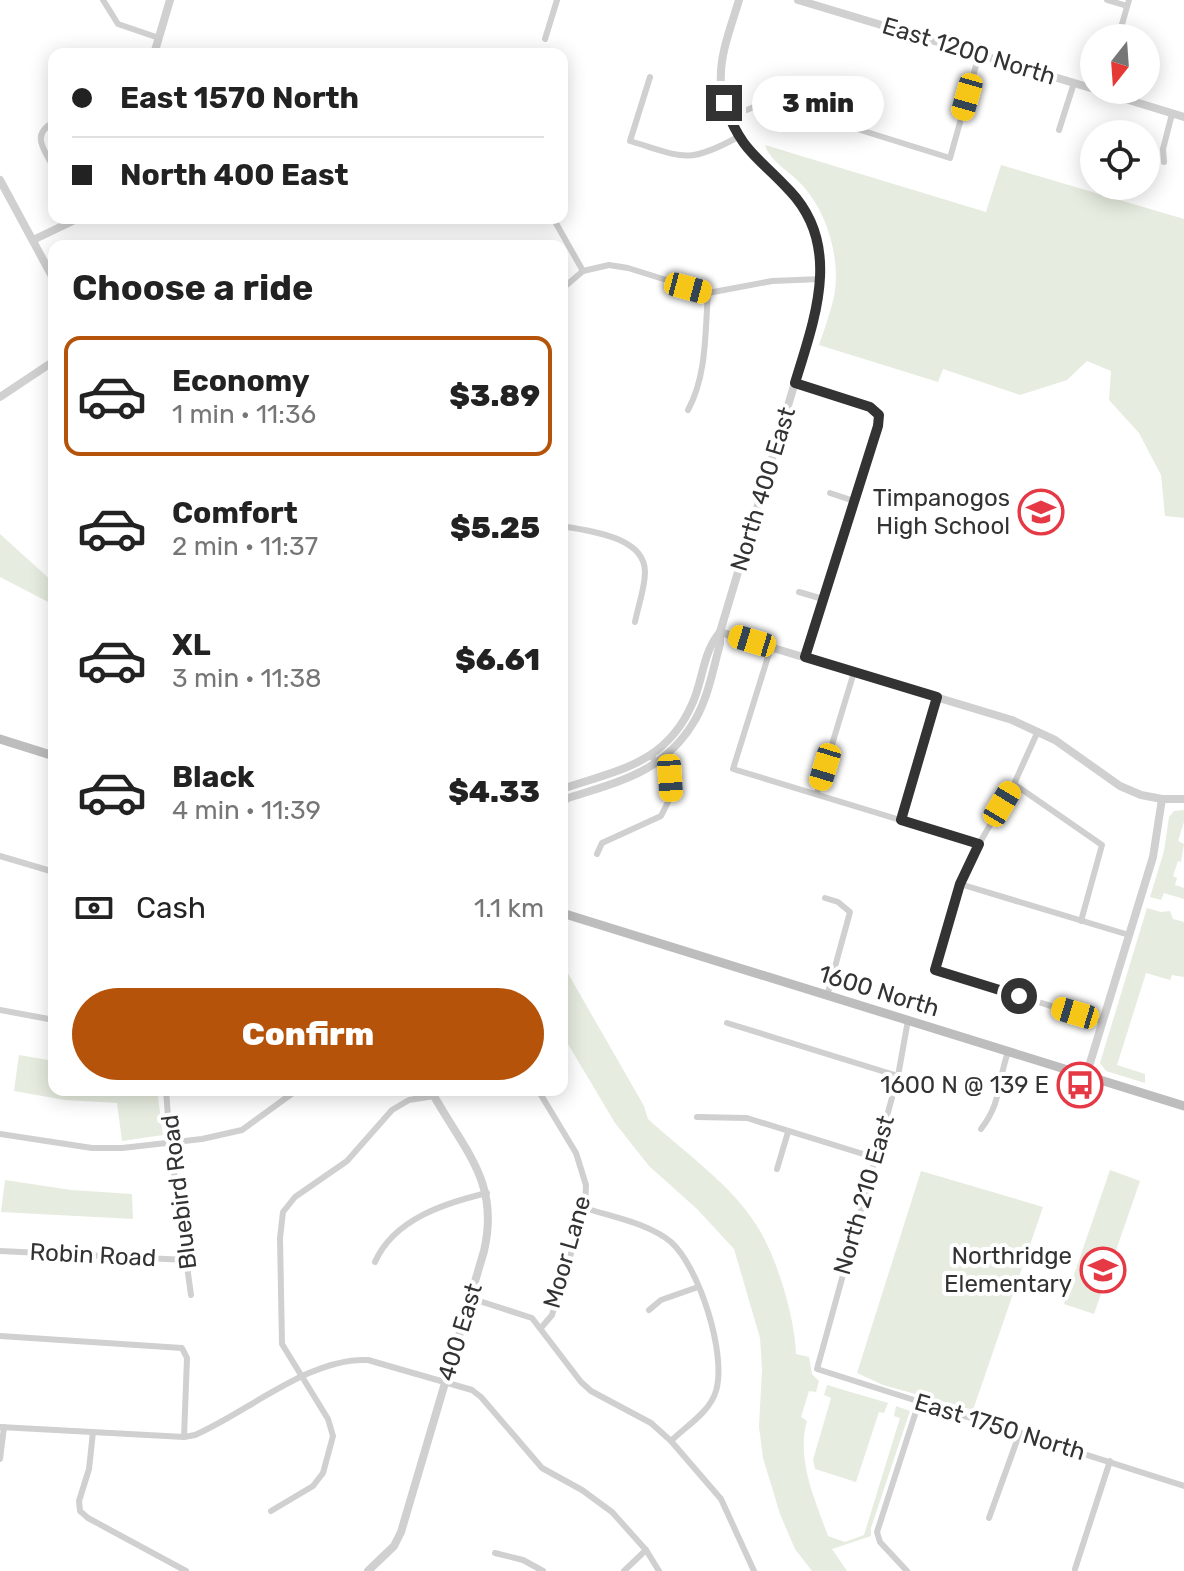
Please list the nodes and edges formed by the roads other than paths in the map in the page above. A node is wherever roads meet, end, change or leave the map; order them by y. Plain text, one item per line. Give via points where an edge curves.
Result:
1 (103, 0) edge
2 (170, 0) edge
3 (557, 0) edge
4 (739, 0) edge
5 (798, 0) edge
6 (1107, 0) edge
7 (1128, 3) edge
8 (1122, 24) edge
9 (159, 38) junction
10 (545, 39) dead end
11 (156, 48) edge
12 (979, 55) junction
13 (650, 77) dead end
14 (1074, 83) junction
15 (1080, 85) edge
16 (1142, 104) edge
17 (1172, 114) junction
18 (729, 117) junction
19 (1184, 117) edge
20 (48, 126) edge
21 (1059, 130) dead end
22 (738, 137) junction
23 (48, 156) edge
24 (1164, 162) dead end
25 (0, 180) edge
26 (66, 224) edge
27 (33, 240) junction
28 (568, 244) edge
29 (48, 269) edge
30 (583, 271) junction
31 (821, 279) junction
32 (568, 284) edge
33 (708, 293) junction
34 (48, 365) edge
35 (795, 383) junction
36 (0, 397) edge
37 (688, 410) dead end
38 (830, 493) dead end
39 (854, 501) junction
40 (568, 527) edge
41 (799, 592) dead end
42 (823, 599) junction
43 (635, 622) dead end
44 (720, 632) junction
45 (771, 647) junction
46 (805, 657) junction
47 (854, 672) junction
48 (937, 697) junction
49 (1038, 731) junction
50 (0, 739) edge
51 (48, 754) edge
52 (651, 756) junction
53 (659, 763) junction
54 (1014, 784) junction
55 (568, 787) edge
56 (817, 794) junction
57 (568, 799) edge
58 (1162, 799) junction
59 (1184, 799) edge
60 (901, 820) junction
61 (979, 844) junction
62 (597, 854) dead end
63 (0, 856) edge
64 (48, 870) edge
65 (960, 884) junction
66 (825, 898) dead end
67 (568, 915) edge
68 (1081, 921) junction
69 (1129, 935) junction
70 (827, 996) junction
71 (0, 1010) edge
72 (48, 1019) edge
73 (908, 1020) junction
74 (1103, 1022) junction
75 (727, 1023) dead end
76 (1008, 1052) junction
77 (898, 1076) junction
78 (1086, 1076) junction
79 (166, 1096) edge
80 (289, 1096) edge
81 (423, 1096) edge
82 (436, 1096) edge
83 (542, 1096) edge
84 (1184, 1106) edge
85 (697, 1117) dead end
86 (981, 1129) dead end
87 (788, 1132) junction
88 (0, 1134) edge
89 (170, 1143) junction
90 (876, 1158) junction
91 (777, 1169) dead end
92 (487, 1193) junction
93 (585, 1208) junction
94 (0, 1251) edge
95 (187, 1260) junction
96 (375, 1262) dead end
97 (698, 1287) junction
98 (191, 1295) dead end
99 (470, 1298) junction
100 (649, 1310) dead end
101 (541, 1328) junction
102 (0, 1336) edge
103 (817, 1369) joint
104 (301, 1378) junction
105 (445, 1381) junction
106 (919, 1402) junction
107 (2, 1427) edge
108 (93, 1432) junction
109 (1020, 1432) junction
110 (184, 1437) junction
111 (671, 1441) junction
112 (0, 1459) edge
113 (1110, 1461) junction
114 (1184, 1486) edge
115 (271, 1511) dead end
116 (989, 1518) dead end
117 (646, 1550) junction
118 (495, 1553) dead end
119 (1075, 1569) edge
120 (186, 1571) edge
121 (368, 1571) edge
122 (543, 1571) edge
123 (624, 1571) edge
124 (659, 1571) edge
125 (754, 1571) edge
126 (907, 1571) edge

1 - 9 street via 118,24
2 - 9 street
3 - 10 street
4 - 18 street, North 400 East via 722,57 721,84
5 - 12 street, East 1200 North
6 - 7 street
7 - 8 street
9 - 11 street
12 - 14 street, East 1200 North
12 - 18 street via 950,158 774,103
13 - 22 street via 630,141 682,157 708,153
14 - 15 street, East 1200 North
14 - 21 street
16 - 17 street, East 1200 North
17 - 19 street, East 1200 North
17 - 24 street
18 - 22 street, North 400 East
20 - 23 street via 40,134
22 - 31 street, North 400 East via 802,206 820,249
25 - 27 street
26 - 27 street
27 - 29 street
28 - 30 street
30 - 32 street
30 - 33 street via 628,268
31 - 33 street via 772,281
31 - 35 street, North 400 East
33 - 37 street via 703,367
34 - 36 street
35 - 39 street via 870,407 879,415
35 - 44 street, North 400 East
38 - 39 street
39 - 42 street
40 - 43 street via 598,533 640,553 645,573
41 - 42 street
42 - 46 street
44 - 45 street
44 - 52 street via 711,642 686,716
44 - 53 street via 695,721
45 - 46 street
45 - 56 street via 733,769
46 - 47 street
47 - 48 street
47 - 56 street
48 - 49 street
48 - 60 street
49 - 54 street
49 - 58 street via 1120,786
50 - 51 main road
52 - 53 street
52 - 55 street via 628,769
53 - 57 street
53 - 62 street via 670,778 671,796 661,816 602,843
54 - 61 street
54 - 68 street via 1102,845
56 - 60 street
58 - 59 street
58 - 69 street via 1153,857
60 - 61 street
61 - 65 street
63 - 64 street
65 - 68 street
65 - 74 street via 935,970
66 - 70 street via 850,912
67 - 70 main road, 1600 North
68 - 69 street
69 - 74 street
70 - 73 main road, 1600 North
71 - 72 street
73 - 76 main road, 1600 North
73 - 77 street, North 210 East
74 - 78 street
75 - 77 street
76 - 78 main road, 1600 North
76 - 86 street via 996,1107
77 - 90 street, North 210 East
78 - 84 main road, 1600 North
79 - 89 street, Bluebird Road
80 - 89 street via 242,1130
81 - 104 street via 392,1110 347,1161 295,1197 283,1212 282,1344
82 - 92 street, 400 East
83 - 93 street, Moor Lane via 582,1165
85 - 87 street via 747,1118
87 - 90 street
87 - 91 street
88 - 89 street via 92,1148
89 - 95 street, Bluebird Road
90 - 103 street, North 210 East
92 - 96 street via 426,1213 388,1241
92 - 99 street, 400 East via 487,1239
93 - 97 street via 646,1228 670,1242
93 - 101 street, Moor Lane via 552,1315
94 - 95 street, Robin Road
95 - 98 street, Bluebird Road
97 - 100 street
97 - 111 street via 716,1344 717,1390 709,1406
99 - 101 street via 532,1318
99 - 105 street, 400 East
101 - 111 street via 591,1391 651,1423
102 - 110 street via 173,1345 186,1351
103 - 106 street, East 1750 North
104 - 105 street via 352,1359
104 - 110 street
104 - 115 street via 333,1436 323,1473 313,1486
105 - 117 street via 481,1397 533,1459 612,1512
105 - 121 street, 400 East via 401,1532
106 - 109 street, East 1750 North
106 - 126 street via 877,1532
107 - 108 street
107 - 112 street
108 - 110 street
108 - 120 street via 80,1509
109 - 113 street, East 1750 North
109 - 116 street
111 - 125 street via 721,1499
113 - 114 street, East 1750 North
113 - 119 street
117 - 123 street
117 - 124 street
118 - 122 street

